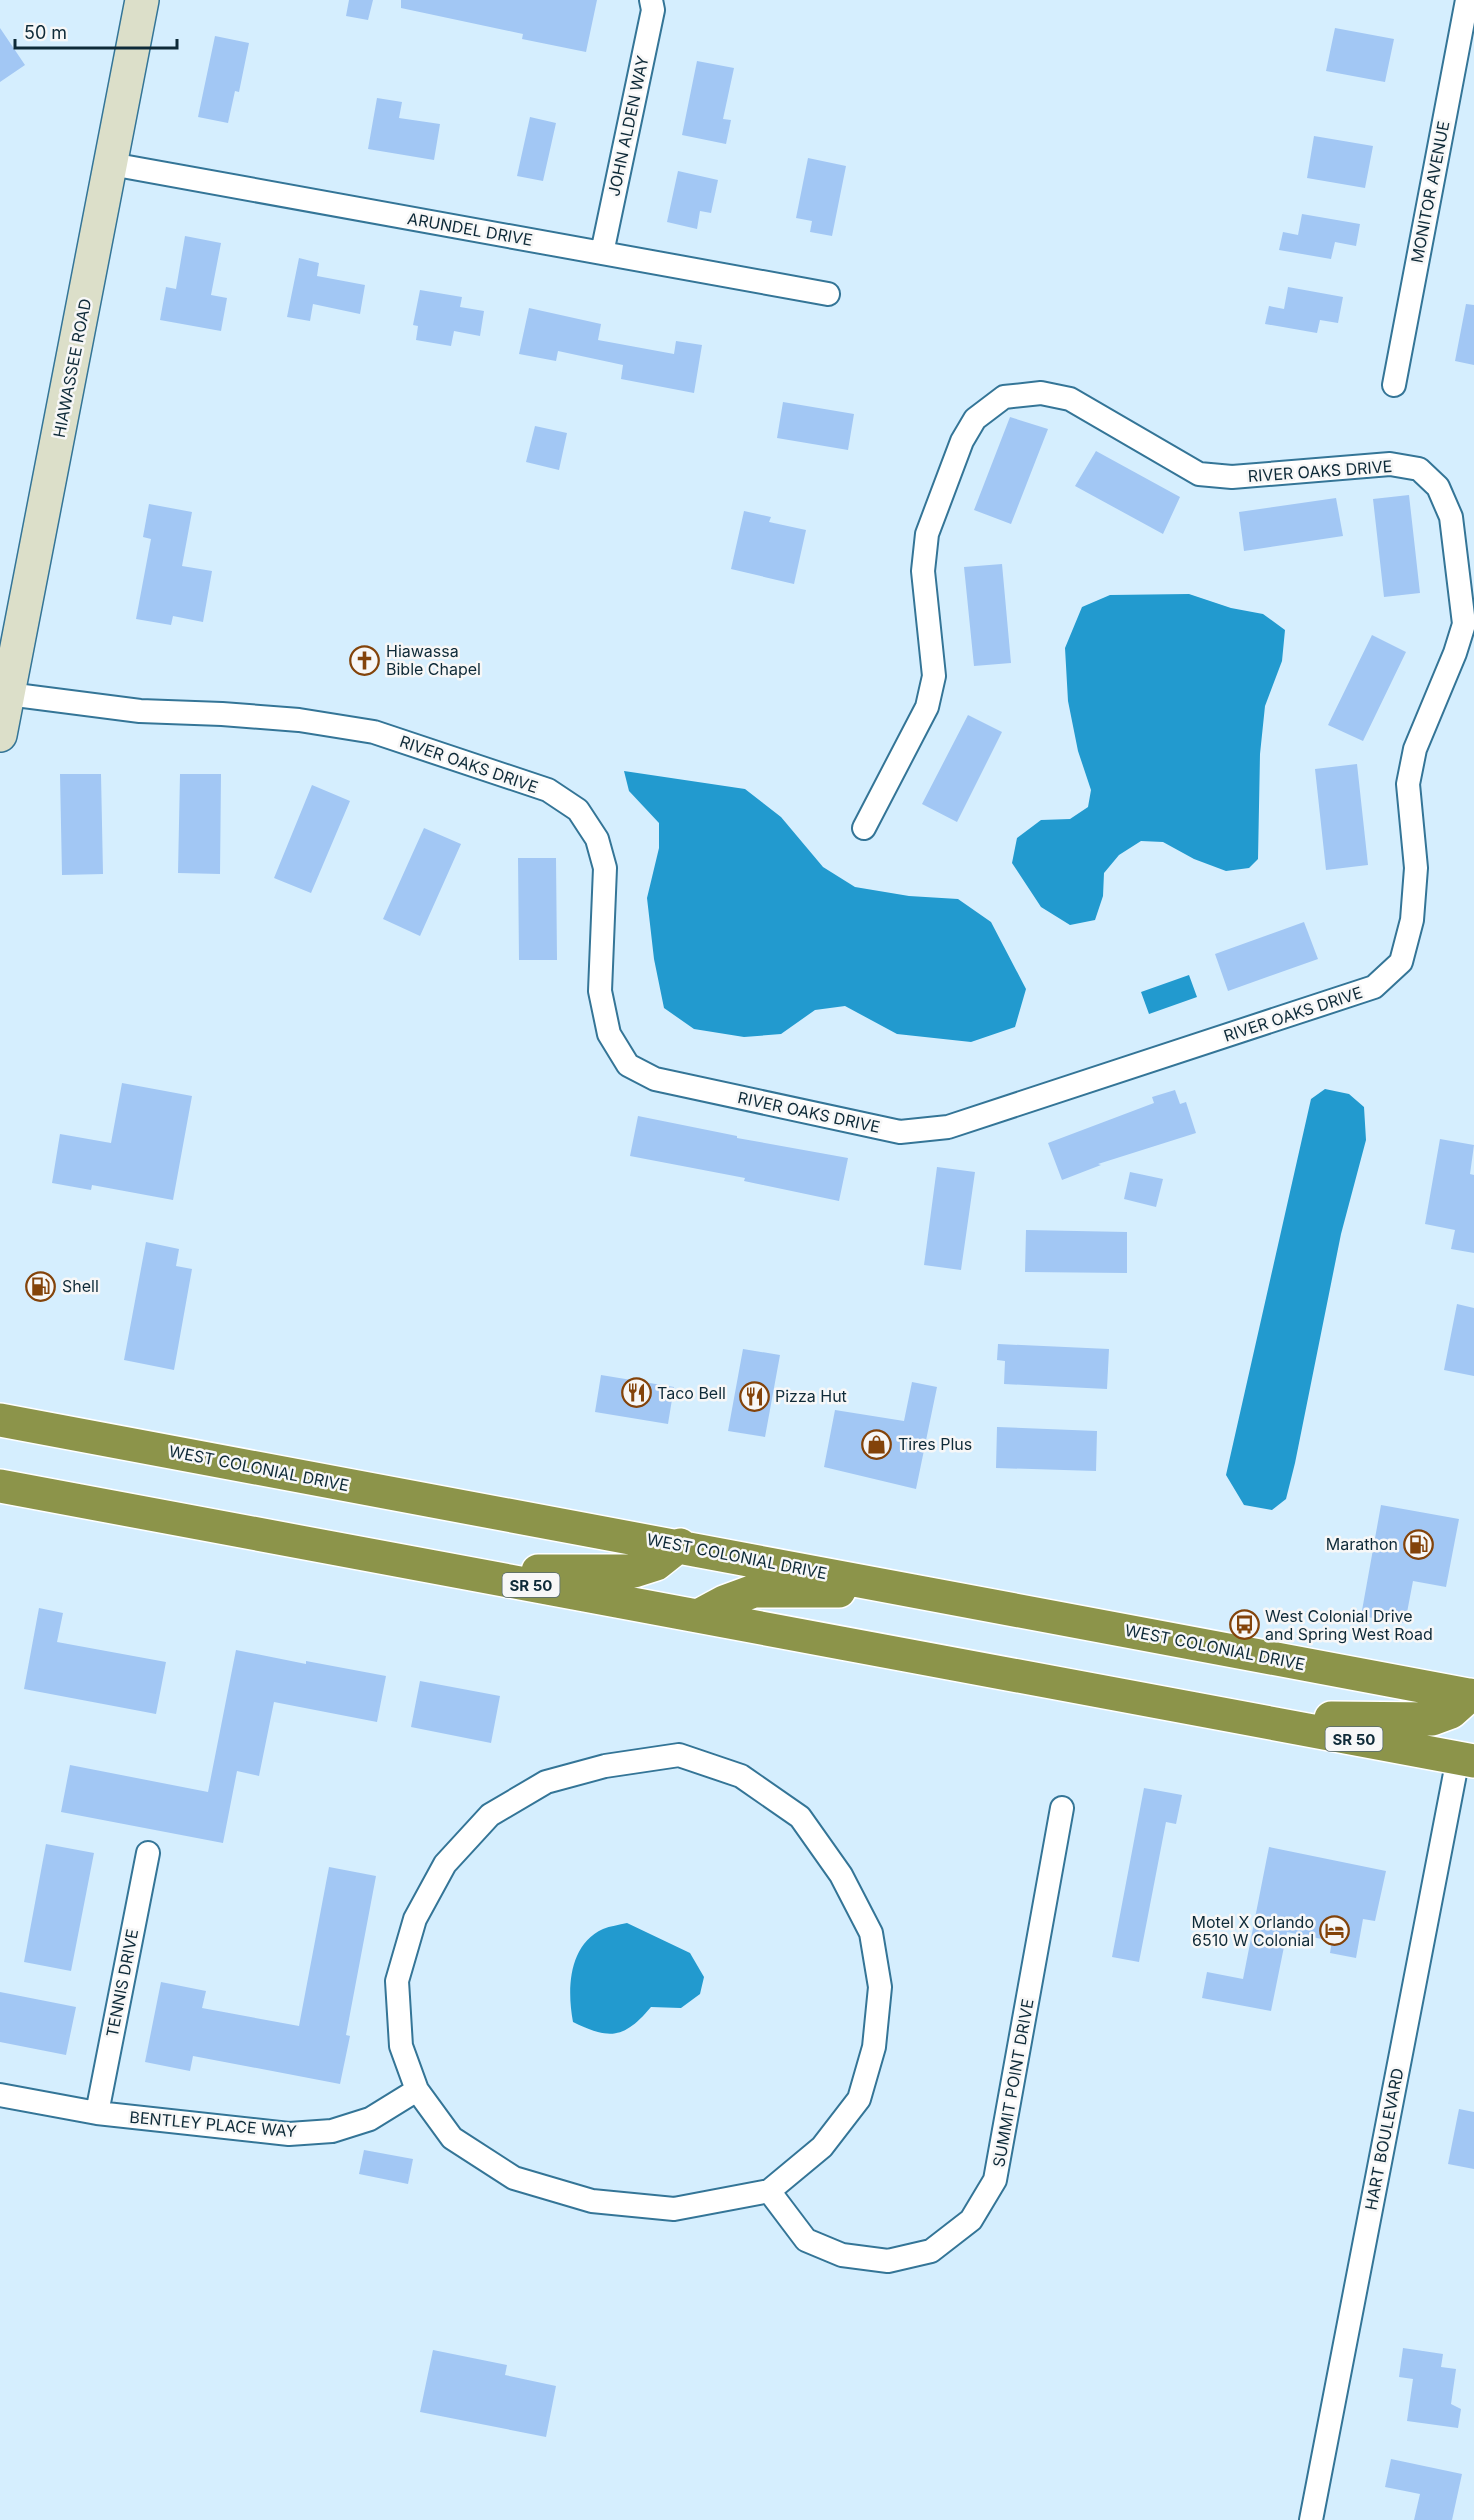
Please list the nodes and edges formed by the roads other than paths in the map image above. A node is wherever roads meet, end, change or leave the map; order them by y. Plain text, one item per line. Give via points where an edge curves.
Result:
1 (142, 0) edge
2 (651, 0) edge
3 (1467, 0) edge
4 (111, 164) junction
5 (602, 253) junction
6 (828, 294) dead end
7 (1394, 385) dead end
8 (8, 694) junction
9 (0, 735) edge
10 (864, 828) dead end
11 (0, 1420) edge
12 (0, 1486) edge
13 (680, 1545) junction
14 (461, 1572) junction
15 (918, 1591) junction
16 (698, 1616) junction
17 (1473, 1689) edge
18 (1233, 1716) junction
19 (1469, 1756) edge
20 (1062, 1808) dead end
21 (148, 1853) dead end
22 (417, 2090) junction
23 (0, 2096) edge
24 (97, 2113) junction
25 (769, 2192) junction
26 (1311, 2520) edge

1 - 4 main road, HIAWASSEE ROAD
2 - 5 street, JOHN ALDEN WAY via 653,10
3 - 7 street, MONITOR AVENUE
4 - 5 street, ARUNDEL DRIVE
4 - 8 main road, HIAWASSEE ROAD
5 - 6 street, ARUNDEL DRIVE
8 - 9 main road, HIAWASSEE ROAD
8 - 10 street, RIVER OAKS DRIVE via 140,711 299,720 374,732 548,790 578,810 597,839 605,868 600,991 609,1034 628,1065 655,1079 900,1132 948,1127 1374,987 1401,962 1412,920 1416,868 1408,784 1414,749 1464,624 1451,517 1438,487 1419,469 1390,464 1232,477 1199,474 1070,399 1041,393 1004,397 975,419 962,441 927,534 923,571 932,686 927,707
11 - 13 highway, WEST COLONIAL DRIVE
12 - 14 highway, SR 50
13 - 14 highway via 656,1564 634,1571
13 - 15 highway, WEST COLONIAL DRIVE
14 - 16 highway, SR 50
15 - 16 highway via 754,1591
15 - 17 highway, WEST COLONIAL DRIVE
16 - 18 highway, SR 50
17 - 18 highway via 1451,1712 1432,1719
18 - 19 highway, SR 50
19 - 26 street, HART BOULEVARD
20 - 25 street, SUMMIT POINT DRIVE via 995,2180 971,2220 931,2251 888,2261 842,2255 806,2240
21 - 24 street, TENNIS DRIVE
22 - 24 street, BENTLEY PLACE WAY via 370,2120 332,2131 290,2134
22 - 25 street via 452,2138 514,2178 592,2201 674,2209
22 - 25 street via 401,2046 397,1982 415,1919 445,1864 490,1815 546,1782 605,1766 679,1755 741,1776 800,1818 841,1875 872,1933 880,1987 874,2047 859,2099 822,2146
23 - 24 street, BENTLEY PLACE WAY

